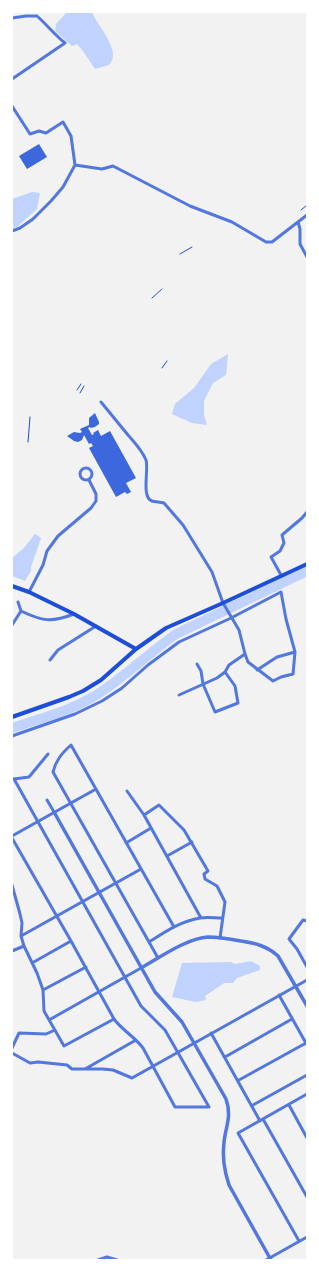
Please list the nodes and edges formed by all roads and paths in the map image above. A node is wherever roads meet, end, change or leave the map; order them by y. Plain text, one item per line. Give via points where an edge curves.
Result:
1 (12, 18) edge
2 (12, 79) edge
3 (12, 106) edge
4 (75, 165) junction
5 (307, 205) edge
6 (300, 210) dead end
7 (307, 215) edge
8 (298, 222) junction
9 (13, 232) edge
10 (192, 247) dead end
11 (180, 254) dead end
12 (307, 257) edge
13 (162, 289) dead end
14 (152, 298) dead end
15 (167, 361) dead end
16 (162, 368) dead end
17 (81, 384) dead end
18 (84, 386) dead end
19 (77, 390) dead end
20 (80, 392) dead end
21 (101, 402) dead end
22 (30, 418) dead end
23 (28, 442) dead end
24 (89, 480) junction
25 (307, 512) edge
26 (307, 564) edge
27 (281, 575) junction
28 (12, 586) edge
29 (29, 592) junction
30 (18, 602) dead end
31 (223, 603) junction
32 (21, 611) junction
33 (74, 614) junction
34 (231, 618) junction
35 (12, 625) edge
36 (96, 626) junction
37 (136, 649) junction
38 (294, 652) junction
39 (244, 654) junction
40 (50, 660) dead end
41 (198, 664) dead end
42 (258, 670) junction
43 (226, 672) junction
44 (203, 684) junction
45 (179, 695) dead end
46 (12, 718) edge
47 (12, 736) edge
48 (48, 754) dead end
49 (13, 779) edge
50 (96, 789) junction
51 (127, 791) dead end
52 (47, 800) dead end
53 (70, 803) junction
54 (54, 812) junction
55 (144, 815) junction
56 (37, 821) junction
57 (151, 828) junction
58 (12, 837) edge
59 (126, 842) junction
60 (192, 842) junction
61 (16, 844) junction
62 (12, 847) edge
63 (167, 856) junction
64 (141, 869) junction
65 (116, 883) junction
66 (12, 885) edge
67 (99, 892) junction
68 (13, 894) edge
69 (82, 902) junction
70 (57, 916) junction
71 (202, 918) junction
72 (222, 918) junction
73 (307, 921) edge
74 (174, 927) junction
75 (21, 936) junction
76 (220, 938) junction
77 (72, 941) junction
78 (149, 942) junction
79 (24, 946) junction
80 (12, 951) edge
81 (158, 958) junction
82 (32, 963) junction
83 (86, 967) junction
84 (307, 967) edge
85 (141, 968) junction
86 (125, 977) junction
87 (307, 980) edge
88 (296, 986) junction
89 (43, 990) junction
90 (100, 992) junction
91 (279, 995) junction
92 (307, 1006) edge
93 (114, 1019) junction
94 (292, 1019) junction
95 (49, 1020) junction
96 (55, 1030) junction
97 (211, 1033) junction
98 (136, 1040) junction
99 (194, 1043) junction
100 (306, 1044) edge
101 (12, 1048) edge
102 (178, 1052) junction
103 (12, 1053) edge
104 (225, 1056) junction
105 (153, 1066) junction
106 (85, 1069) junction
107 (307, 1075) edge
108 (238, 1080) junction
109 (307, 1094) edge
110 (289, 1105) junction
111 (253, 1106) junction
112 (262, 1120) junction
113 (307, 1138) edge
114 (307, 1198) edge
115 (307, 1237) edge
116 (299, 1241) junction
117 (270, 1259) edge
118 (98, 1260) edge
119 (117, 1260) edge
120 (266, 1260) edge

1 - 2 street via 37,16 65,43
3 - 4 street via 30,134 39,130 46,133 63,122 71,136
4 - 8 street via 102,168 113,166 190,206 232,222 266,242 272,242
4 - 9 street via 63,187 51,201 33,219
5 - 6 path
7 - 8 street
8 - 12 street via 300,244
10 - 11 path
13 - 14 path
15 - 16 path
17 - 19 path
18 - 20 path
21 - 31 street via 145,458 148,466 148,497 151,501 164,503 183,524 212,572
22 - 23 path
24 - 24 street via 81,477 83,469 88,468 92,471
24 - 29 street via 96,494 96,501 58,536 47,551
25 - 27 street via 282,535 284,543 280,551 271,557
26 - 27 main road
27 - 31 main road
28 - 29 main road
29 - 33 main road
30 - 32 street
31 - 34 street
31 - 37 main road via 166,628
32 - 33 street via 49,621
32 - 35 street
33 - 36 main road
34 - 38 street via 281,592
34 - 39 street via 239,630
34 - 47 street via 180,642 102,701 75,714
36 - 37 main road
36 - 40 street via 58,650
37 - 46 main road via 101,680 69,697
38 - 42 street via 277,657
38 - 42 street via 293,674 273,681
39 - 42 street via 248,662
39 - 43 street via 229,665
41 - 44 street
43 - 44 street
43 - 44 street via 235,686 238,703 215,712
44 - 45 street
48 - 49 street via 29,777
49 - 56 street
50 - 53 street
50 - 53 street via 71,746 62,753 53,772
50 - 59 street
51 - 55 street
52 - 54 street
53 - 54 street
53 - 65 street
54 - 56 street
54 - 67 street
55 - 57 street
55 - 60 street via 159,805 184,830
56 - 58 street
56 - 69 street
57 - 59 street
57 - 63 street
58 - 61 street
59 - 64 street
60 - 63 street
60 - 72 street via 208,871 204,874 205,879 217,886 225,902
61 - 62 street
61 - 70 street
63 - 71 street
64 - 65 street
64 - 74 street
65 - 67 street
65 - 78 street
66 - 68 street
67 - 69 street
67 - 85 street
68 - 75 street via 22,923
69 - 70 street
69 - 86 street
70 - 75 street
70 - 77 street
71 - 72 street
71 - 74 street
72 - 76 street
73 - 84 street via 303,920 289,939
74 - 78 street
75 - 79 street
76 - 81 street via 196,939
76 - 88 street via 271,950
77 - 82 street
77 - 83 street
78 - 81 street
79 - 80 street
79 - 82 street
81 - 85 street
82 - 89 street
83 - 89 street
83 - 90 street
85 - 86 street
85 - 99 street via 155,992 182,1022
86 - 90 street
86 - 102 street via 142,1006 165,1030
87 - 88 street
88 - 91 street
88 - 92 street
89 - 95 street via 44,1010
90 - 93 street
90 - 95 street
91 - 94 street
91 - 97 street
93 - 96 street via 64,1046
93 - 98 street
94 - 100 street
94 - 104 street
95 - 96 street
96 - 101 street via 46,1034 20,1033
97 - 99 street
97 - 104 street
98 - 105 street
98 - 106 street
99 - 102 street
99 - 117 street via 224,1094 229,1108 223,1159 229,1185
100 - 108 street
102 - 105 street
102 - 105 street via 209,1107 175,1107
103 - 106 street via 30,1063 67,1065
104 - 108 street
105 - 106 street via 132,1078 113,1070
107 - 111 street
108 - 111 street
109 - 110 street
110 - 112 street
110 - 113 street
111 - 112 street
112 - 114 street
112 - 116 street via 238,1133
115 - 116 street
116 - 117 street
117 - 120 street
118 - 119 street via 107,1257

